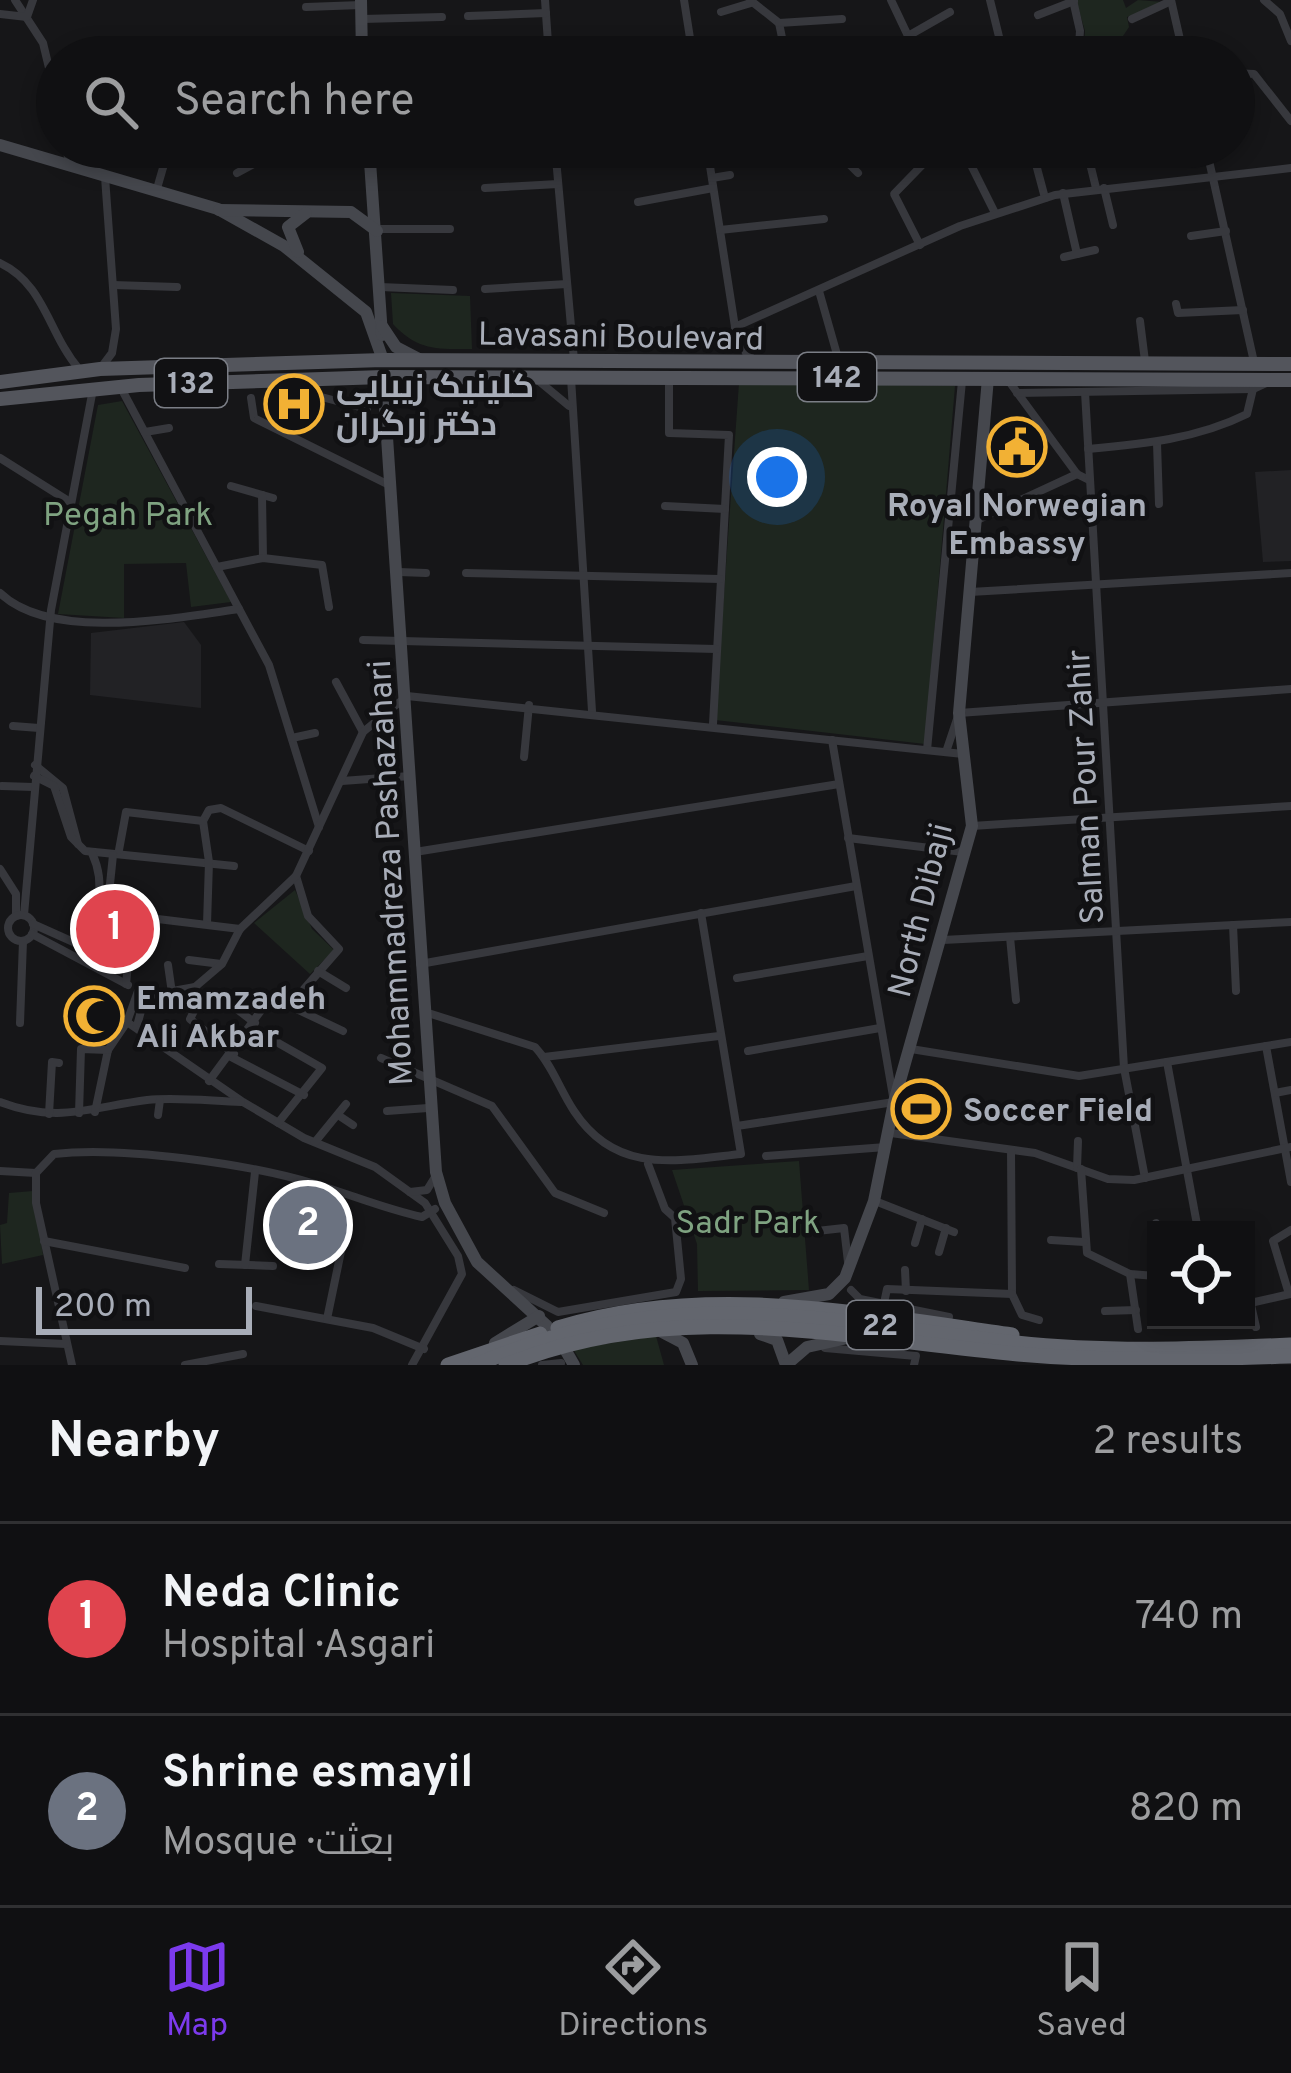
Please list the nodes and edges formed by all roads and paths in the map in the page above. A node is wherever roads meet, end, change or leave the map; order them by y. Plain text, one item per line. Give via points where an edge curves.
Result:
1 (15, 0) edge
2 (33, 0) edge
3 (545, 0) edge
4 (684, 0) edge
5 (891, 0) edge
6 (990, 0) edge
7 (1074, 0) edge
8 (1171, 0) edge
9 (1264, 0) edge
10 (750, 2) edge
11 (306, 7) dead end
12 (361, 8) edge
13 (722, 12) dead end
14 (950, 12) dead end
15 (546, 13) junction
16 (0, 14) edge
17 (1038, 15) dead end
18 (468, 16) dead end
19 (28, 17) junction
20 (442, 17) dead end
21 (1132, 19) dead end
22 (842, 20) dead end
23 (779, 23) junction
24 (38, 36) edge
25 (548, 36) edge
26 (689, 36) edge
27 (782, 36) edge
28 (908, 36) joint
29 (999, 36) edge
30 (1080, 36) edge
31 (1179, 36) edge
32 (1291, 40) edge
33 (1255, 76) edge
34 (1291, 121) edge
35 (0, 145) edge
36 (36, 150) edge
37 (90, 168) edge
38 (163, 168) edge
39 (245, 168) edge
40 (557, 168) edge
41 (710, 168) edge
42 (852, 168) edge
43 (919, 168) edge
44 (975, 168) edge
45 (1037, 168) edge
46 (1093, 168) edge
47 (1211, 168) edge
48 (1291, 168) edge
49 (371, 169) joint
50 (236, 173) dead end
51 (857, 173) dead end
52 (730, 175) dead end
53 (105, 177) junction
54 (1214, 178) junction
55 (712, 183) junction
56 (558, 184) junction
57 (484, 188) dead end
58 (1100, 188) junction
59 (1063, 194) junction
60 (155, 195) junction
61 (1045, 198) junction
62 (638, 202) dead end
63 (218, 209) junction
64 (319, 212) junction
65 (351, 212) junction
66 (995, 213) junction
67 (824, 219) dead end
68 (1113, 226) dead end
69 (450, 229) dead end
70 (720, 230) junction
71 (378, 231) junction
72 (1226, 231) junction
73 (1191, 236) dead end
74 (920, 244) junction
75 (1095, 250) dead end
76 (1077, 254) junction
77 (1064, 257) dead end
78 (0, 263) edge
79 (322, 276) junction
80 (567, 284) junction
81 (113, 285) junction
82 (177, 287) dead end
83 (484, 289) dead end
84 (453, 290) dead end
85 (819, 291) junction
86 (381, 294) junction
87 (1176, 304) dead end
88 (1243, 310) junction
89 (366, 312) junction
90 (1140, 321) dead end
91 (382, 325) junction
92 (735, 327) junction
93 (382, 360) junction
94 (424, 360) junction
95 (574, 360) junction
96 (710, 364) junction
97 (763, 364) junction
98 (1145, 364) junction
99 (1254, 364) junction
100 (1291, 364) edge
101 (196, 366) junction
102 (841, 366) junction
103 (100, 369) junction
104 (80, 370) junction
105 (669, 376) junction
106 (383, 377) junction
107 (423, 377) junction
108 (533, 378) junction
109 (571, 378) junction
110 (962, 378) junction
111 (988, 378) junction
112 (1007, 379) junction
113 (1284, 380) edge
114 (257, 381) junction
115 (0, 382) edge
116 (196, 383) junction
117 (121, 387) junction
118 (1253, 388) junction
119 (93, 389) junction
120 (1085, 392) junction
121 (1017, 393) junction
122 (251, 398) dead end
123 (0, 399) edge
124 (367, 409) dead end
125 (572, 410) junction
126 (169, 428) dead end
127 (145, 432) junction
128 (1157, 443) junction
129 (1088, 449) junction
130 (0, 458) edge
131 (1077, 474) junction
132 (1089, 480) junction
133 (231, 486) dead end
134 (392, 487) junction
135 (70, 502) junction
136 (1159, 504) dead end
137 (665, 506) dead end
138 (725, 508) junction
139 (977, 520) junction
140 (263, 558) junction
141 (217, 567) junction
142 (398, 572) junction
143 (426, 573) dead end
144 (466, 573) dead end
145 (1291, 573) edge
146 (581, 576) junction
147 (720, 579) junction
148 (1096, 584) junction
149 (970, 592) junction
150 (0, 593) edge
151 (329, 607) dead end
152 (239, 609) junction
153 (50, 618) junction
154 (363, 640) dead end
155 (404, 643) junction
156 (586, 645) junction
157 (716, 649) junction
158 (335, 682) dead end
159 (1291, 688) edge
160 (407, 696) junction
161 (1103, 702) junction
162 (529, 705) junction
163 (592, 711) junction
164 (959, 713) junction
165 (713, 724) junction
166 (13, 726) dead end
167 (39, 728) junction
168 (363, 732) junction
169 (315, 733) dead end
170 (292, 738) junction
171 (832, 740) junction
172 (927, 750) junction
173 (946, 752) junction
174 (965, 754) junction
175 (524, 758) dead end
176 (35, 765) junction
177 (410, 776) junction
178 (342, 781) junction
179 (34, 782) junction
180 (839, 784) junction
181 (2, 786) edge
182 (1291, 806) edge
183 (1109, 817) junction
184 (203, 821) junction
185 (972, 826) junction
186 (320, 828) junction
187 (848, 838) junction
188 (78, 846) junction
189 (309, 850) junction
190 (415, 852) junction
191 (965, 852) junction
192 (92, 853) junction
193 (116, 853) junction
194 (209, 862) junction
195 (26, 864) junction
196 (234, 866) dead end
197 (0, 868) edge
198 (296, 876) junction
199 (856, 886) junction
200 (700, 913) junction
201 (20, 915) junction
202 (1291, 922) edge
203 (207, 924) junction
204 (1233, 925) junction
205 (33, 929) junction
206 (240, 929) junction
207 (1116, 931) junction
208 (11, 936) edge
209 (1010, 937) junction
210 (943, 940) junction
211 (0, 945) edge
212 (80, 945) junction
213 (868, 956) junction
214 (189, 960) dead end
215 (102, 961) junction
216 (222, 964) junction
217 (420, 964) junction
218 (168, 965) dead end
219 (319, 971) junction
220 (112, 975) junction
221 (737, 978) dead end
222 (126, 984) junction
223 (346, 988) dead end
224 (197, 991) junction
225 (1236, 992) dead end
226 (141, 993) junction
227 (172, 993) junction
228 (1016, 1000) dead end
229 (297, 1005) junction
230 (423, 1012) junction
231 (20, 1023) dead end
232 (132, 1024) junction
233 (253, 1025) junction
234 (880, 1028) junction
235 (343, 1031) dead end
236 (719, 1036) junction
237 (1291, 1042) edge
238 (1266, 1046) junction
239 (910, 1049) junction
240 (108, 1050) junction
241 (748, 1051) dead end
242 (233, 1056) junction
243 (544, 1057) junction
244 (381, 1058) dead end
245 (1167, 1062) junction
246 (59, 1063) dead end
247 (1124, 1068) junction
248 (887, 1073) junction
249 (903, 1077) junction
250 (426, 1079) junction
251 (208, 1081) junction
252 (147, 1084) dead end
253 (1291, 1090) edge
254 (1275, 1093) junction
255 (304, 1095) junction
256 (146, 1100) junction
257 (160, 1100) junction
258 (0, 1102) edge
259 (243, 1102) junction
260 (894, 1102) junction
261 (346, 1104) dead end
262 (428, 1108) junction
263 (387, 1111) dead end
264 (95, 1112) junction
265 (79, 1113) junction
266 (49, 1114) junction
267 (158, 1115) dead end
268 (338, 1115) junction
269 (278, 1123) junction
270 (353, 1125) dead end
271 (737, 1126) junction
272 (890, 1140) junction
273 (1078, 1141) dead end
274 (315, 1142) junction
275 (1288, 1147) edge
276 (1011, 1150) junction
277 (766, 1156) dead end
278 (648, 1162) junction
279 (1079, 1169) junction
280 (1186, 1170) junction
281 (0, 1172) edge
282 (254, 1172) junction
283 (436, 1172) junction
284 (36, 1173) junction
285 (1145, 1178) junction
286 (1291, 1182) edge
287 (409, 1191) junction
288 (874, 1201) junction
289 (439, 1207) junction
290 (604, 1213) dead end
291 (922, 1219) junction
292 (1196, 1221) edge
293 (1291, 1230) edge
294 (817, 1231) dead end
295 (344, 1237) dead end
296 (1051, 1240) dead end
297 (44, 1241) junction
298 (1084, 1242) junction
299 (915, 1243) dead end
300 (939, 1252) dead end
301 (220, 1264) dead end
302 (245, 1265) junction
303 (274, 1266) dead end
304 (184, 1268) dead end
305 (849, 1269) junction
306 (905, 1270) dead end
307 (1130, 1274) junction
308 (1147, 1275) edge
309 (506, 1286) junction
310 (851, 1290) dead end
311 (906, 1292) junction
312 (1012, 1294) junction
313 (1290, 1294) edge
314 (1255, 1302) edge
315 (884, 1303) junction
316 (766, 1304) junction
317 (256, 1306) dead end
318 (1136, 1310) junction
319 (1105, 1311) dead end
320 (950, 1317) dead end
321 (327, 1319) junction
322 (1040, 1320) dead end
323 (718, 1324) junction
324 (1255, 1324) edge
325 (546, 1326) junction
326 (1256, 1327) dead end
327 (1138, 1329) dead end
328 (631, 1331) junction
329 (869, 1336) junction
330 (0, 1341) edge
331 (1291, 1342) edge
332 (67, 1343) junction
333 (807, 1347) junction
334 (424, 1349) junction
335 (243, 1354) dead end
336 (561, 1357) edge
337 (1291, 1358) edge
338 (915, 1360) edge
339 (470, 1361) edge
340 (72, 1365) edge
341 (185, 1365) edge
342 (412, 1365) edge
343 (448, 1365) edge
344 (506, 1365) edge
345 (521, 1365) edge
346 (692, 1365) edge
347 (786, 1365) edge

1 - 19 street
2 - 19 street
3 - 15 street
4 - 26 street
5 - 28 street
6 - 29 street
7 - 17 street
7 - 30 street
8 - 21 street
8 - 31 street
9 - 32 street
10 - 13 street
10 - 23 street
11 - 12 street
12 - 20 street
14 - 28 street
15 - 18 street
15 - 25 street
16 - 19 street
19 - 24 street
22 - 23 street
23 - 27 street
33 - 34 street
35 - 36 main road
37 - 53 main road
38 - 60 street
39 - 50 street
40 - 56 street
41 - 55 street
42 - 51 street
43 - 74 street via 894,194
44 - 66 street
45 - 61 street
46 - 58 street
47 - 54 street
48 - 54 street
49 - 65 main road via 371,196
49 - 71 main road
52 - 55 street
53 - 60 main road
53 - 81 street
54 - 58 street
54 - 72 street
55 - 62 street
55 - 70 street
56 - 57 street
56 - 80 street
58 - 59 street
58 - 68 street
59 - 61 street
59 - 76 street
60 - 63 main road
61 - 66 street
63 - 64 main road
63 - 79 main road
64 - 65 main road
64 - 79 main road via 295,218 288,232
65 - 71 main road
66 - 74 street
67 - 70 street
69 - 71 street
70 - 92 street
71 - 86 main road
72 - 73 street
72 - 88 street
74 - 85 street
75 - 76 street
76 - 77 street
78 - 104 street via 30,281
79 - 89 main road
80 - 83 street
80 - 95 street
81 - 82 street
81 - 103 street via 112,353
84 - 86 street
85 - 92 street
85 - 102 street
86 - 89 main road via 375,312
86 - 91 main road
87 - 88 street via 1178,313
88 - 99 street
89 - 93 main road
90 - 98 street
91 - 93 main road
91 - 94 main road via 396,347
92 - 96 street via 730,350
92 - 97 street via 746,353
93 - 94 main road, Lavasani Boulevard / 142
93 - 101 main road, 132
93 - 106 main road
94 - 95 main road, Lavasani Boulevard / 142
94 - 107 main road
95 - 96 main road, Lavasani Boulevard / 142
96 - 97 main road, Lavasani Boulevard / 142
97 - 102 main road, Lavasani Boulevard / 142
98 - 99 main road, Lavasani Boulevard / 142
98 - 102 main road, Lavasani Boulevard / 142
99 - 100 main road, Lavasani Boulevard / 142
101 - 103 main road, 132
101 - 116 main road via 204,374
103 - 104 main road, 132
104 - 115 main road, 132
105 - 109 main road, Lavasani Boulevard / 142
105 - 110 main road, Lavasani Boulevard / 142
105 - 138 street via 669,433 729,435
106 - 107 main road, Lavasani Boulevard / 142
106 - 114 main road, 132
106 - 134 main road, Mohammadreza Pashazahari
107 - 108 main road, Lavasani Boulevard / 142
108 - 109 main road, Lavasani Boulevard / 142
108 - 125 street
109 - 125 street
110 - 111 main road, Lavasani Boulevard / 142
110 - 172 street
111 - 112 main road, Lavasani Boulevard / 142
111 - 139 main road, North Dibaji
112 - 113 main road, Lavasani Boulevard / 142
112 - 121 street
113 - 118 street
114 - 116 main road, 132
114 - 124 street
116 - 117 main road, 132
117 - 119 main road, 132
117 - 127 street
118 - 120 street
118 - 128 street via 1243,417
119 - 123 main road, 132
119 - 135 street
120 - 121 street
120 - 129 street, Salman Pour Zahir
121 - 131 street
122 - 134 street via 254,418
125 - 146 street
126 - 127 street
127 - 141 street
128 - 129 street
128 - 136 street
129 - 132 street, Salman Pour Zahir
130 - 135 street
131 - 132 street
131 - 139 street
132 - 148 street, Salman Pour Zahir
133 - 140 street via 268,496
134 - 142 main road, Mohammadreza Pashazahari
135 - 153 street
137 - 138 street
138 - 147 street
139 - 149 main road, North Dibaji
140 - 141 street
140 - 151 street via 322,565
141 - 152 street
142 - 143 street
142 - 155 main road, Mohammadreza Pashazahari
144 - 146 street
145 - 148 street
146 - 147 street
146 - 156 street
147 - 157 street
148 - 149 street
148 - 161 street, Salman Pour Zahir
149 - 164 main road, North Dibaji
150 - 153 street
152 - 153 street via 146,622
152 - 170 street via 269,665
153 - 167 street
154 - 155 street
155 - 156 street
155 - 160 main road, Mohammadreza Pashazahari
156 - 157 street
156 - 163 street
157 - 165 street
158 - 168 street
159 - 161 street
160 - 162 street
160 - 168 street
160 - 177 main road, Mohammadreza Pashazahari
161 - 164 street
161 - 183 street, Salman Pour Zahir
162 - 163 street
162 - 175 street
163 - 165 street
164 - 173 street
164 - 174 main road, North Dibaji
165 - 171 street
166 - 167 street
167 - 176 street
168 - 178 street
169 - 170 street
170 - 186 street
171 - 172 street
171 - 180 street
172 - 173 street
173 - 174 street
174 - 185 main road, North Dibaji
176 - 179 street
176 - 188 street via 63,788
177 - 178 street
177 - 190 main road, Mohammadreza Pashazahari
178 - 186 street
179 - 181 street
179 - 188 street via 61,796
179 - 195 street
180 - 187 street
180 - 190 street
182 - 183 street
183 - 185 street
183 - 207 street, Salman Pour Zahir
184 - 189 street via 221,808
184 - 193 street via 126,812
184 - 194 street
185 - 191 main road, North Dibaji
186 - 189 street
187 - 191 street
187 - 199 street
188 - 192 street
189 - 198 street
190 - 217 main road, Mohammadreza Pashazahari
191 - 210 main road, North Dibaji
192 - 193 street
192 - 212 street via 101,896
193 - 194 street
193 - 215 street
194 - 196 street
194 - 203 street
195 - 197 street via 19,877
195 - 201 street
197 - 201 street
198 - 206 street
198 - 219 street via 308,916 339,949
199 - 200 street
199 - 213 street
200 - 217 street
200 - 236 street
201 - 205 street
201 - 208 street
202 - 204 street
203 - 206 street
203 - 222 street via 133,916
204 - 207 street
204 - 225 street
205 - 208 street
205 - 212 street
205 - 220 street
206 - 216 street
207 - 209 street
207 - 247 street, Salman Pour Zahir
208 - 211 street
208 - 231 street
209 - 210 street
209 - 228 street
210 - 239 main road, North Dibaji
212 - 215 street
213 - 221 street
213 - 234 street
214 - 216 street
215 - 220 street
216 - 224 street
217 - 230 main road, Mohammadreza Pashazahari
218 - 227 street
219 - 223 street
219 - 229 street
220 - 222 street
222 - 226 street
224 - 227 street
224 - 233 street via 225,1000
224 - 242 street via 190,1019
226 - 227 street
226 - 232 street
229 - 233 street via 271,998
229 - 235 street
230 - 243 street via 517,1039
230 - 250 main road, Mohammadreza Pashazahari
232 - 240 street
232 - 251 street
233 - 242 street
233 - 255 street via 322,1068
234 - 241 street
234 - 248 street
236 - 243 street
236 - 271 street
237 - 238 street
238 - 245 street
238 - 254 street
239 - 247 street via 1060,1075
239 - 249 main road, North Dibaji
240 - 264 street
240 - 265 street via 81,1049
242 - 251 street
242 - 255 street
243 - 278 street via 599,1141
244 - 250 street
245 - 247 street
245 - 280 street
246 - 266 street via 52,1062
247 - 285 street, Salman Pour Zahir
248 - 249 street
248 - 260 street
249 - 260 main road, North Dibaji
250 - 262 main road, Mohammadreza Pashazahari
250 - 290 street via 492,1106 555,1193
251 - 259 street
252 - 256 street
253 - 254 street
254 - 275 street
255 - 269 street
256 - 257 street
256 - 264 street
257 - 259 street
257 - 267 street
258 - 266 street
259 - 269 street
260 - 271 street
260 - 272 main road, North Dibaji
261 - 268 street
262 - 263 street
262 - 283 main road, Mohammadreza Pashazahari
264 - 265 street
265 - 266 street
268 - 270 street
268 - 274 street
269 - 274 street
271 - 278 street via 741,1154
272 - 276 street
272 - 277 street
272 - 288 main road, North Dibaji
273 - 279 street
274 - 287 street
275 - 280 street
275 - 286 street
276 - 279 street
276 - 312 street
278 - 309 street via 675,1219 676,1292 558,1312
279 - 285 street
279 - 298 street
280 - 285 street
280 - 292 street
281 - 284 street
282 - 284 street via 70,1152 49,1156
282 - 289 street via 406,1214 422,1217
282 - 302 street
283 - 287 street via 427,1190
283 - 289 main road, Mohammadreza Pashazahari
284 - 297 street
287 - 289 street
288 - 291 street
288 - 305 main road, North Dibaji
289 - 309 main road, Mohammadreza Pashazahari via 477,1262
289 - 334 street via 462,1274
291 - 299 street
291 - 300 street via 950,1230
293 - 313 street via 1273,1241
294 - 305 street via 844,1228
295 - 321 street
296 - 298 street
297 - 304 street
297 - 332 street
298 - 307 street via 1087,1252
301 - 302 street
302 - 303 street
305 - 316 main road, North Dibaji via 829,1294
306 - 311 street
307 - 308 street
307 - 318 street
309 - 325 main road, Mohammadreza Pashazahari
310 - 315 street
311 - 312 street
311 - 315 street via 887,1289
312 - 322 street via 1022,1315
313 - 314 street
315 - 320 street
316 - 325 highway
316 - 331 highway via 1097,1343
317 - 321 street
318 - 319 street
318 - 327 street
321 - 334 street
323 - 328 highway
323 - 329 highway
323 - 347 main road via 772,1336
324 - 326 street
325 - 339 highway
328 - 336 highway
328 - 346 main road via 674,1336
329 - 333 main road
329 - 337 highway via 1096,1362
330 - 332 street
331 - 339 highway, 22, bridge via 1098,1350 720,1312 579,1327
332 - 340 street
333 - 338 street
333 - 347 main road
334 - 342 street
335 - 341 street
336 - 345 highway
337 - 344 highway, 22, bridge via 1097,1361 718,1322 616,1331
339 - 343 highway

